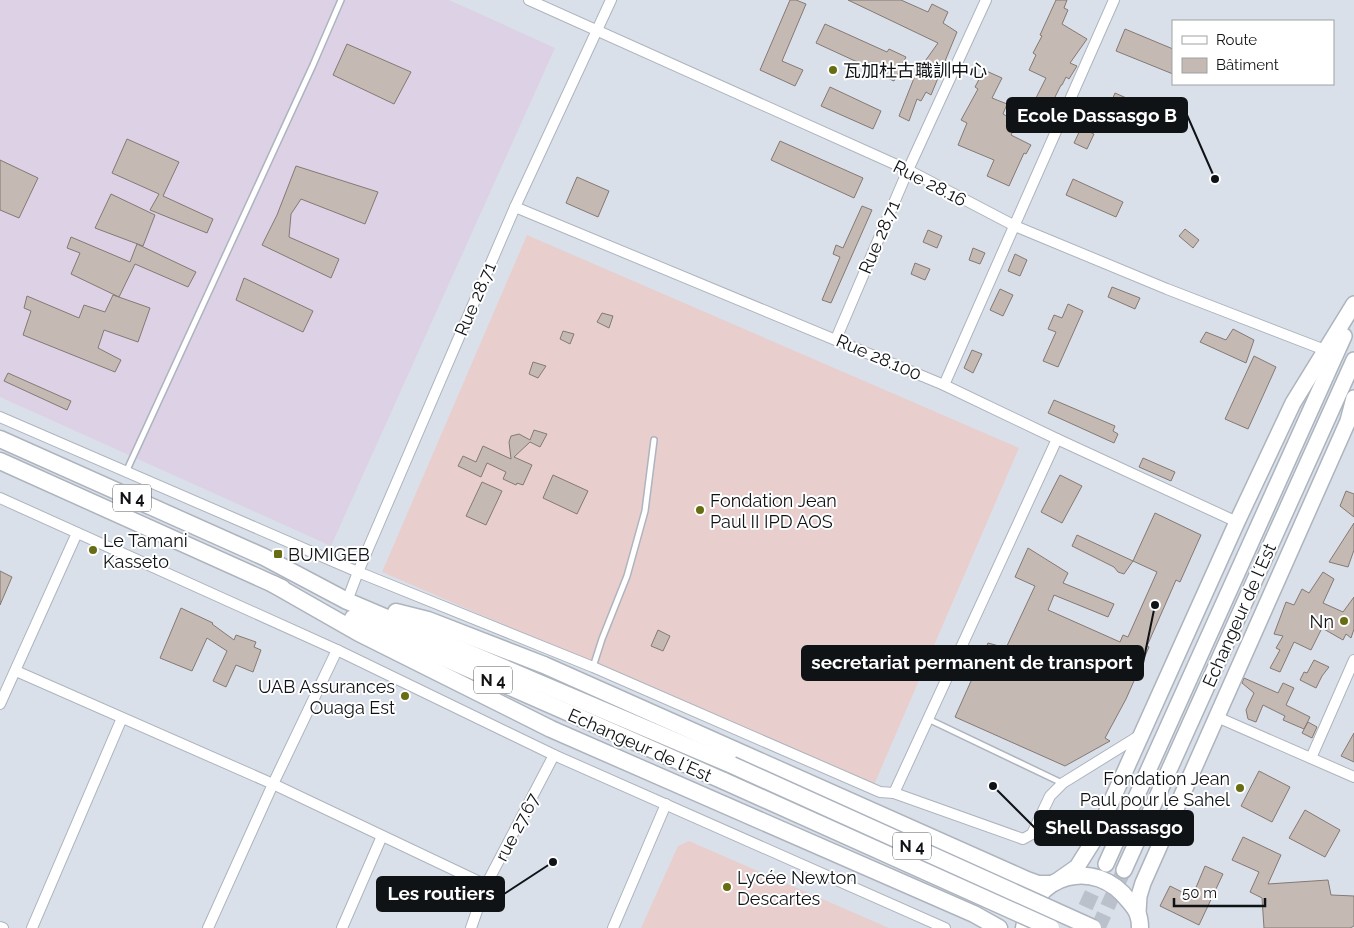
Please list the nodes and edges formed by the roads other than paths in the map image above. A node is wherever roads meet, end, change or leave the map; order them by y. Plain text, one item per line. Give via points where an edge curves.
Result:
1 (341, 0) edge
2 (529, 0) edge
3 (611, 0) edge
4 (986, 0) edge
5 (1114, 0) edge
6 (595, 31) junction
7 (908, 170) junction
8 (515, 207) junction
9 (1016, 226) junction
10 (1354, 304) edge
11 (1354, 314) edge
12 (836, 339) junction
13 (1331, 352) junction
14 (1354, 360) edge
15 (944, 385) junction
16 (1354, 398) edge
17 (1351, 414) edge
18 (0, 417) edge
19 (0, 439) edge
20 (1057, 439) junction
21 (654, 440) dead end
22 (0, 462) edge
23 (126, 473) junction
24 (0, 498) edge
25 (1237, 522) junction
26 (78, 533) junction
27 (358, 572) junction
28 (273, 584) junction
29 (347, 601) junction
30 (337, 650) junction
31 (1354, 660) edge
32 (593, 667) junction
33 (16, 671) junction
34 (1351, 673) edge
35 (0, 704) edge
36 (1217, 717) junction
37 (122, 718) junction
38 (928, 719) junction
39 (1142, 734) junction
40 (554, 755) junction
41 (1311, 758) junction
42 (1354, 777) edge
43 (1063, 783) junction
44 (273, 784) junction
45 (894, 793) junction
46 (666, 804) junction
47 (382, 836) junction
48 (1106, 864) tunnel mouth
49 (1124, 870) tunnel mouth
50 (1055, 882) junction
51 (486, 885) junction
52 (1142, 922) edge
53 (32, 928) edge
54 (208, 928) edge
55 (342, 928) edge
56 (471, 928) edge
57 (613, 928) edge
58 (945, 928) edge
59 (998, 928) edge
60 (1024, 928) edge
61 (1051, 928) edge
62 (1093, 928) edge

1 - 23 lane
2 - 6 street, Rue 28.16
3 - 6 street, Rue 28.71
4 - 7 street, Rue 28.71
5 - 9 street
6 - 7 street, Rue 28.16
6 - 8 street, Rue 28.71
7 - 9 street, Rue 28.16
7 - 12 street, Rue 28.71
8 - 12 street, Rue 28.100
8 - 27 street, Rue 28.71
9 - 13 street, Rue 28.16
9 - 15 street
10 - 13 main road
11 - 13 main road
12 - 15 street, Rue 28.100
13 - 25 main road via 1293,403
13 - 48 main road, Echangeur de l´Est
14 - 49 main road, Echangeur de l´Est
15 - 20 street, Rue 28.100
16 - 17 main road
17 - 36 main road
18 - 23 street
19 - 29 highway, Echangeur de l´Est / N 4 via 264,557
20 - 25 street, Rue 28.100
20 - 38 street
21 - 32 lane via 645,511 627,576
22 - 28 highway, Echangeur de l´Est / N 4
23 - 27 street
24 - 26 street
25 - 39 main road
26 - 30 street
26 - 33 street
27 - 29 street, Rue 28.71
27 - 32 street
28 - 59 highway via 359,633 551,729 974,914
28 - 61 highway, Echangeur de l´Est / N 4, bridge
29 - 50 highway via 428,620 544,665 1027,880 1038,884
29 - 62 highway, Echangeur de l´Est / N 4, bridge via 732,765
30 - 40 street
30 - 44 street
31 - 34 street
32 - 45 street via 880,792
33 - 35 street
33 - 37 street
34 - 41 street
36 - 41 street
36 - 52 main road via 1143,883 1139,896
37 - 44 street
37 - 53 street
38 - 43 lane
38 - 45 street
39 - 43 street
39 - 50 main road via 1094,840 1076,868
40 - 46 street
40 - 51 street, rue 27.67
41 - 42 street
43 - 45 street via 1050,796 1032,834 1023,839
44 - 47 street
44 - 54 street
46 - 57 street
46 - 58 street
47 - 51 street
47 - 55 street
50 - 52 highway via 1080,875 1101,879 1120,890
50 - 60 highway via 1031,905
51 - 56 street, rue 27.67

